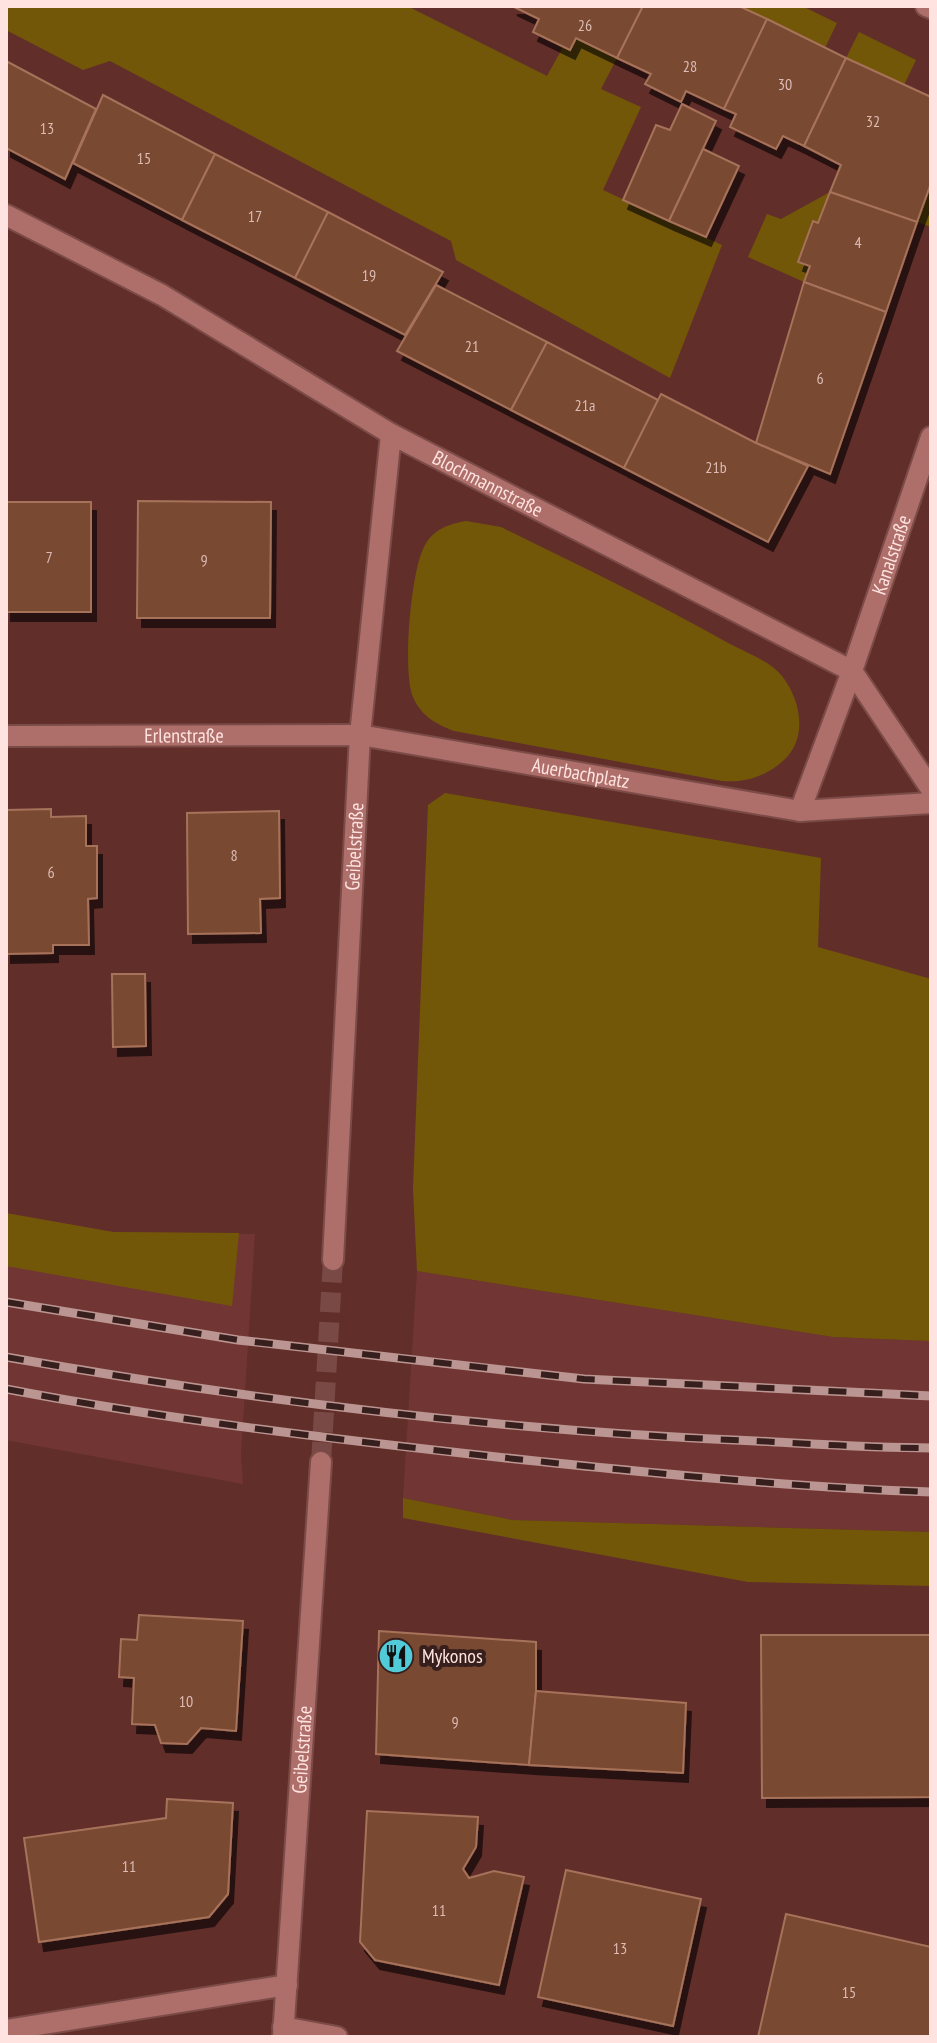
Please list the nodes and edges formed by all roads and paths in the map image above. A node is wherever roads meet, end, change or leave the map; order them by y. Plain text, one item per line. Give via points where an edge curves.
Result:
1 (6, 215) edge
2 (391, 434) junction
3 (931, 437) edge
4 (852, 671) junction
5 (360, 735) junction
6 (6, 736) edge
7 (931, 789) edge
8 (931, 803) edge
9 (800, 811) junction
10 (333, 1260) tunnel mouth
11 (321, 1462) tunnel mouth
12 (287, 1985) junction
13 (6, 2030) edge
14 (283, 2032) edge
15 (337, 2037) edge

1 - 2 street, Blochmannstraße via 162,295
2 - 4 street, Blochmannstraße
2 - 5 street, Geibelstraße
3 - 4 street, Kanalstraße
4 - 7 street, Blochmannstraße
4 - 9 street
5 - 6 street, Erlenstraße
5 - 9 street, Auerbachplatz
5 - 10 street, Geibelstraße
8 - 9 street, Auerbachplatz
11 - 12 street, Geibelstraße
12 - 13 street
12 - 14 street, Geibelstraße
14 - 15 street

